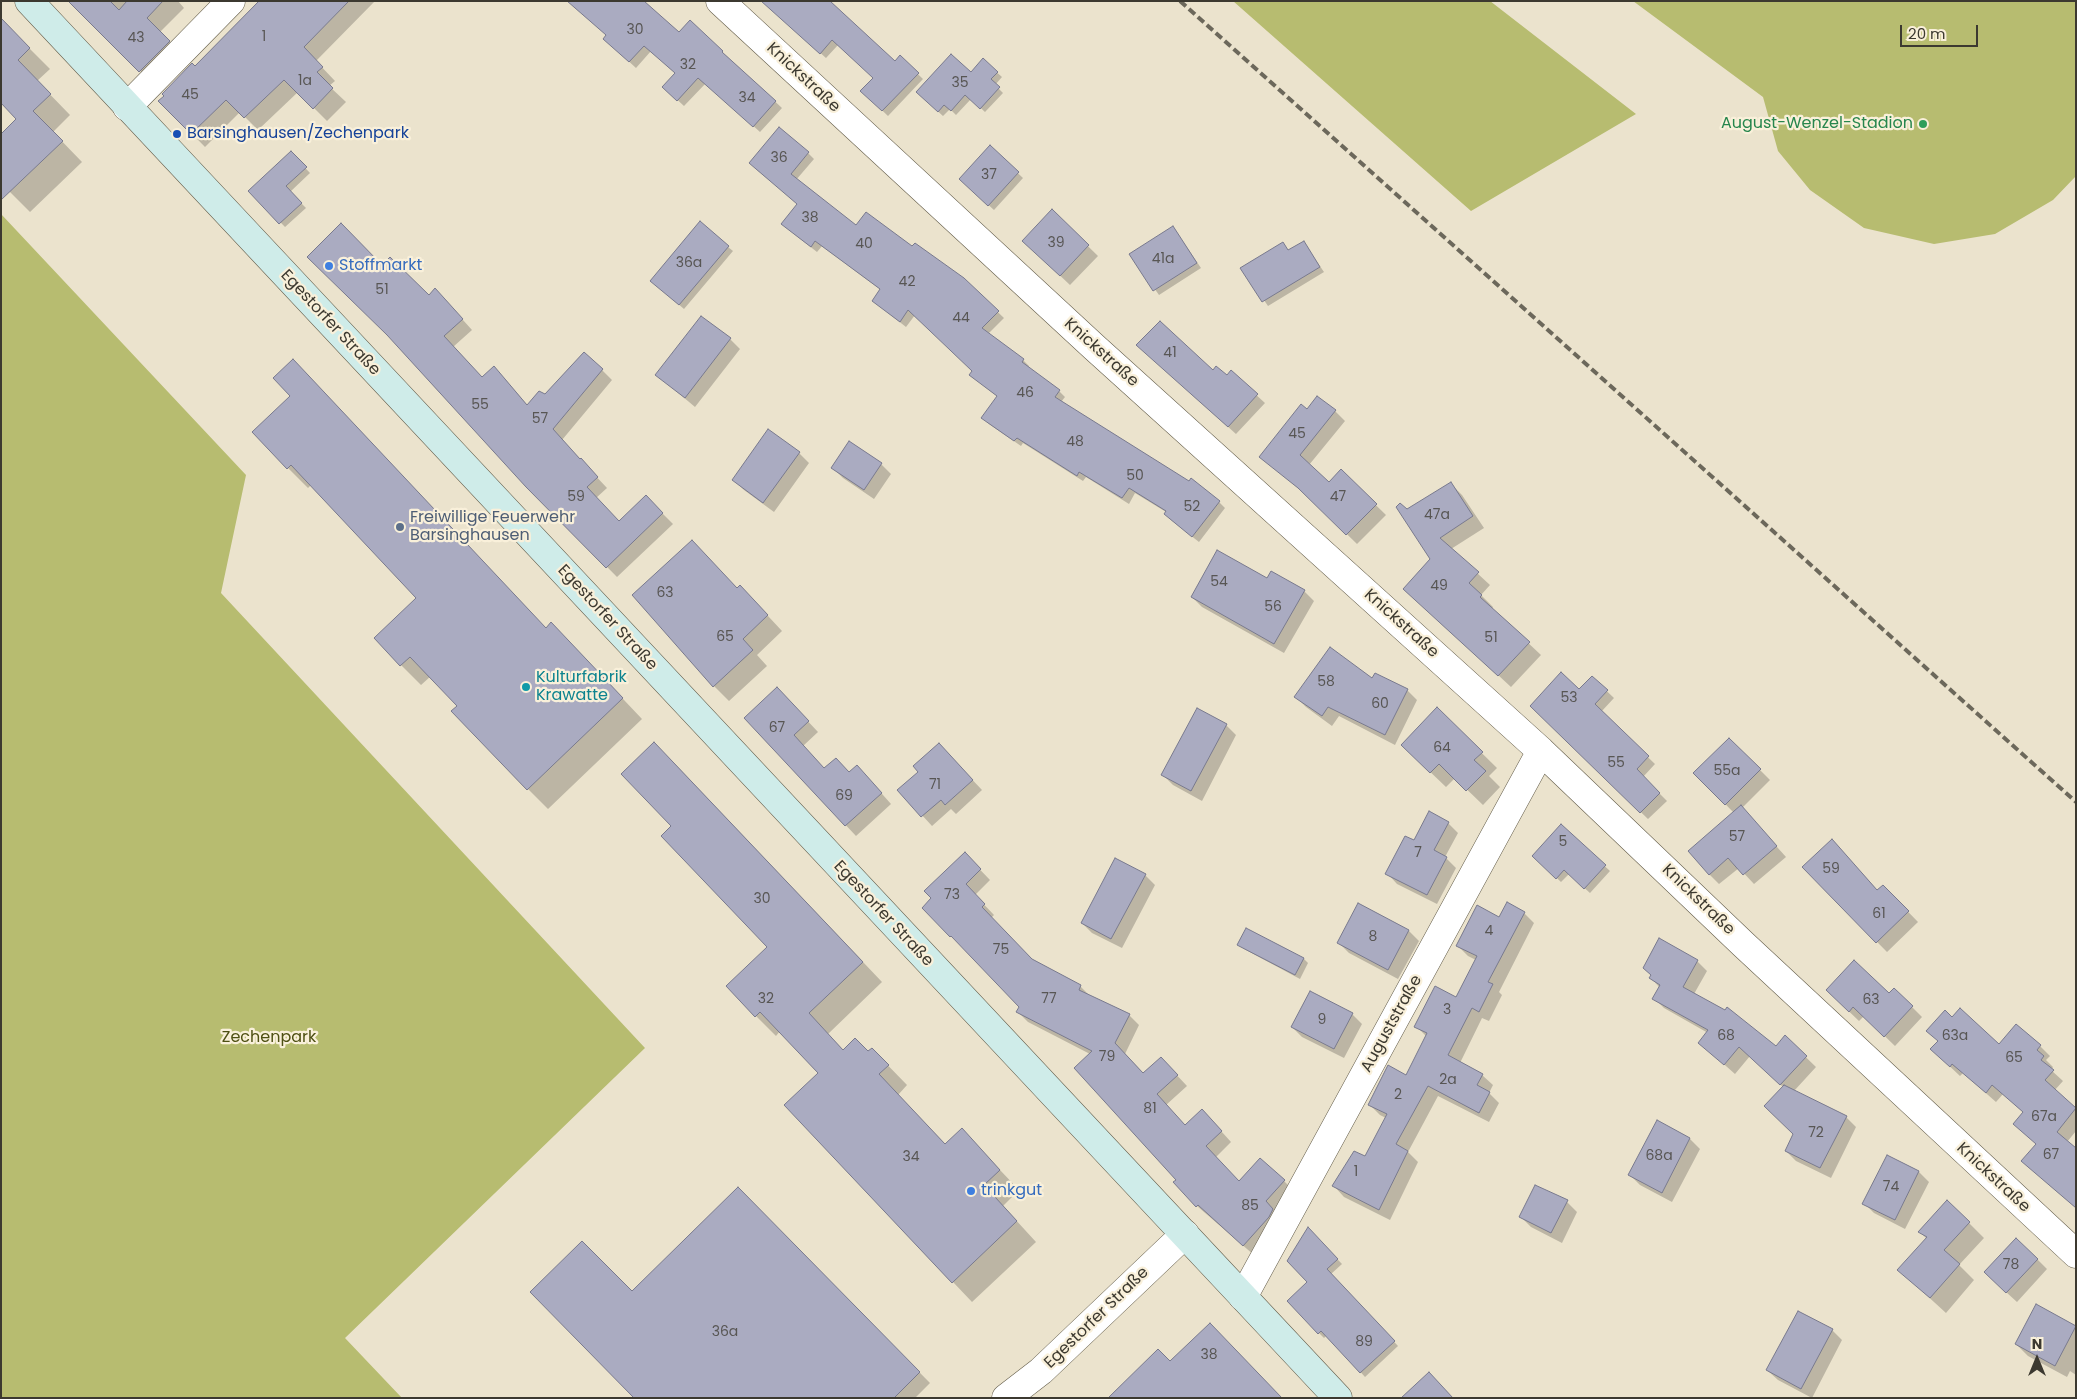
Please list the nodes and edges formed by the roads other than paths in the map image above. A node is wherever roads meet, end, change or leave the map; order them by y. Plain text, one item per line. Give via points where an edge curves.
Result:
1 (29, 1) edge
2 (231, 1) edge
3 (720, 1) edge
4 (127, 107) junction
5 (1541, 751) junction
6 (1185, 1234) junction
7 (2076, 1254) edge
8 (1243, 1297) junction
9 (1006, 1398) edge
10 (1338, 1398) edge

1 - 4 main road, Egestorfer Straße
2 - 4 street
3 - 5 street, Knickstraße via 1094,347
4 - 6 main road, Egestorfer Straße
5 - 7 street, Knickstraße
5 - 8 street, Auguststraße
6 - 8 main road, Egestorfer Straße
6 - 9 street, Egestorfer Straße via 1041,1371
8 - 10 main road, Egestorfer Straße

